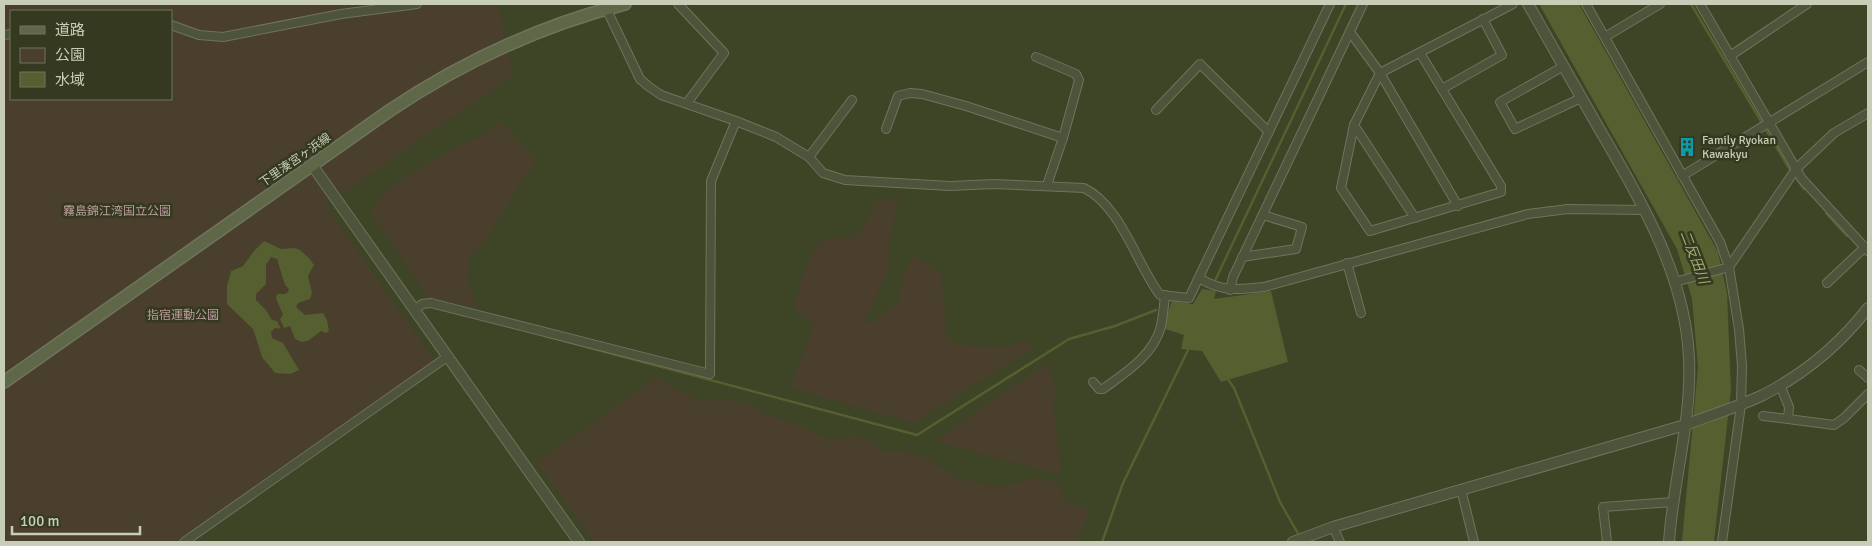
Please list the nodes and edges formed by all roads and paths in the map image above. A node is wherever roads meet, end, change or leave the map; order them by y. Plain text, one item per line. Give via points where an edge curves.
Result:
1 (417, 4) edge
2 (625, 4) edge
3 (678, 4) edge
4 (1330, 4) edge
5 (1363, 4) edge
6 (1513, 4) edge
7 (1528, 4) edge
8 (1586, 4) edge
9 (1660, 4) edge
10 (1700, 4) edge
11 (1807, 4) edge
12 (605, 6) edge
13 (1483, 19) junction
14 (172, 24) edge
15 (1350, 32) junction
16 (1605, 37) junction
17 (1420, 53) junction
18 (1730, 56) junction
19 (1036, 57) dead end
20 (1868, 62) edge
21 (1564, 66) junction
22 (1380, 73) junction
23 (1442, 89) junction
24 (1581, 98) junction
25 (852, 100) dead end
26 (687, 103) junction
27 (1156, 110) dead end
28 (1867, 117) edge
29 (736, 120) junction
30 (1354, 125) junction
31 (1766, 125) junction
32 (886, 129) dead end
33 (1269, 132) junction
34 (1063, 138) junction
35 (809, 157) junction
36 (312, 165) junction
37 (1794, 172) junction
38 (1682, 176) junction
39 (1047, 185) junction
40 (1458, 206) junction
41 (1644, 210) junction
42 (1263, 215) junction
43 (1414, 218) junction
44 (1867, 249) edge
45 (1242, 257) junction
46 (1347, 264) junction
47 (1729, 267) junction
48 (1200, 279) junction
49 (1675, 282) junction
50 (1827, 284) dead end
51 (1226, 289) junction
52 (1166, 295) junction
53 (1868, 308) edge
54 (414, 310) junction
55 (1361, 313) dead end
56 (447, 357) junction
57 (1859, 370) dead end
58 (1868, 378) edge
59 (4, 382) edge
60 (1093, 382) dead end
61 (1780, 385) junction
62 (1868, 394) edge
63 (1741, 404) junction
64 (1763, 416) dead end
65 (1788, 419) junction
66 (1685, 425) junction
67 (1461, 489) junction
68 (1674, 502) junction
69 (1333, 527) junction
70 (184, 542) edge
71 (579, 542) edge
72 (1293, 542) edge
73 (1340, 542) edge
74 (1474, 542) edge
75 (1606, 542) edge
76 (1669, 542) edge
77 (1722, 542) edge

1 - 14 street via 341,14 223,37 199,35
2 - 12 main road, 下里湊宮ヶ浜線
3 - 26 street via 724,54
4 - 33 street
5 - 15 street
6 - 13 street
7 - 21 street
8 - 16 street
9 - 16 street
10 - 18 street
11 - 18 street
12 - 26 street via 640,79 661,95
12 - 36 main road, 下里湊宮ヶ浜線 via 472,61 416,93
13 - 17 street
13 - 23 street via 1502,55
15 - 22 street
15 - 42 street
16 - 38 street
17 - 22 street
17 - 23 street
18 - 31 street
19 - 34 street via 1076,74 1079,80
20 - 31 street
21 - 24 street
21 - 24 street via 1500,102 1515,129
22 - 30 street
22 - 40 street
23 - 40 street via 1502,192
24 - 41 street
25 - 35 street
26 - 29 street
27 - 33 street via 1200,64
28 - 37 street via 1834,133
29 - 35 street via 776,137
29 - 54 street via 711,182 710,374 431,303 422,304
30 - 43 street
30 - 43 street via 1341,188 1370,231
31 - 37 street
31 - 38 street
32 - 34 street via 898,96 910,93 966,106
33 - 48 street
34 - 39 street
35 - 39 street via 823,172 845,180 950,186
36 - 54 street
36 - 59 main road, 下里湊宮ヶ浜線
37 - 44 street
37 - 47 street
38 - 47 street via 1720,242
39 - 52 street via 1084,188 1103,201 1128,238 1151,283 1160,295
40 - 43 street
41 - 46 street via 1568,209 1528,214
41 - 49 street
42 - 45 street
42 - 45 street via 1302,227 1296,249
44 - 50 street
45 - 51 street
46 - 51 street via 1264,287
46 - 55 street
47 - 49 street
47 - 63 street via 1739,329
48 - 51 street
48 - 52 street via 1189,298
49 - 66 street via 1683,310 1689,358
52 - 60 street via 1161,327 1148,351 1103,389
53 - 61 street via 1852,329 1824,354
54 - 56 street
56 - 70 street
56 - 71 street
57 - 58 street
61 - 63 street
61 - 65 street via 1789,407
62 - 65 street via 1834,425
63 - 66 street
63 - 77 street
64 - 65 street
66 - 67 street
66 - 68 street
67 - 69 street
67 - 74 street
68 - 75 street via 1603,507
68 - 76 street
69 - 72 street
69 - 73 street

